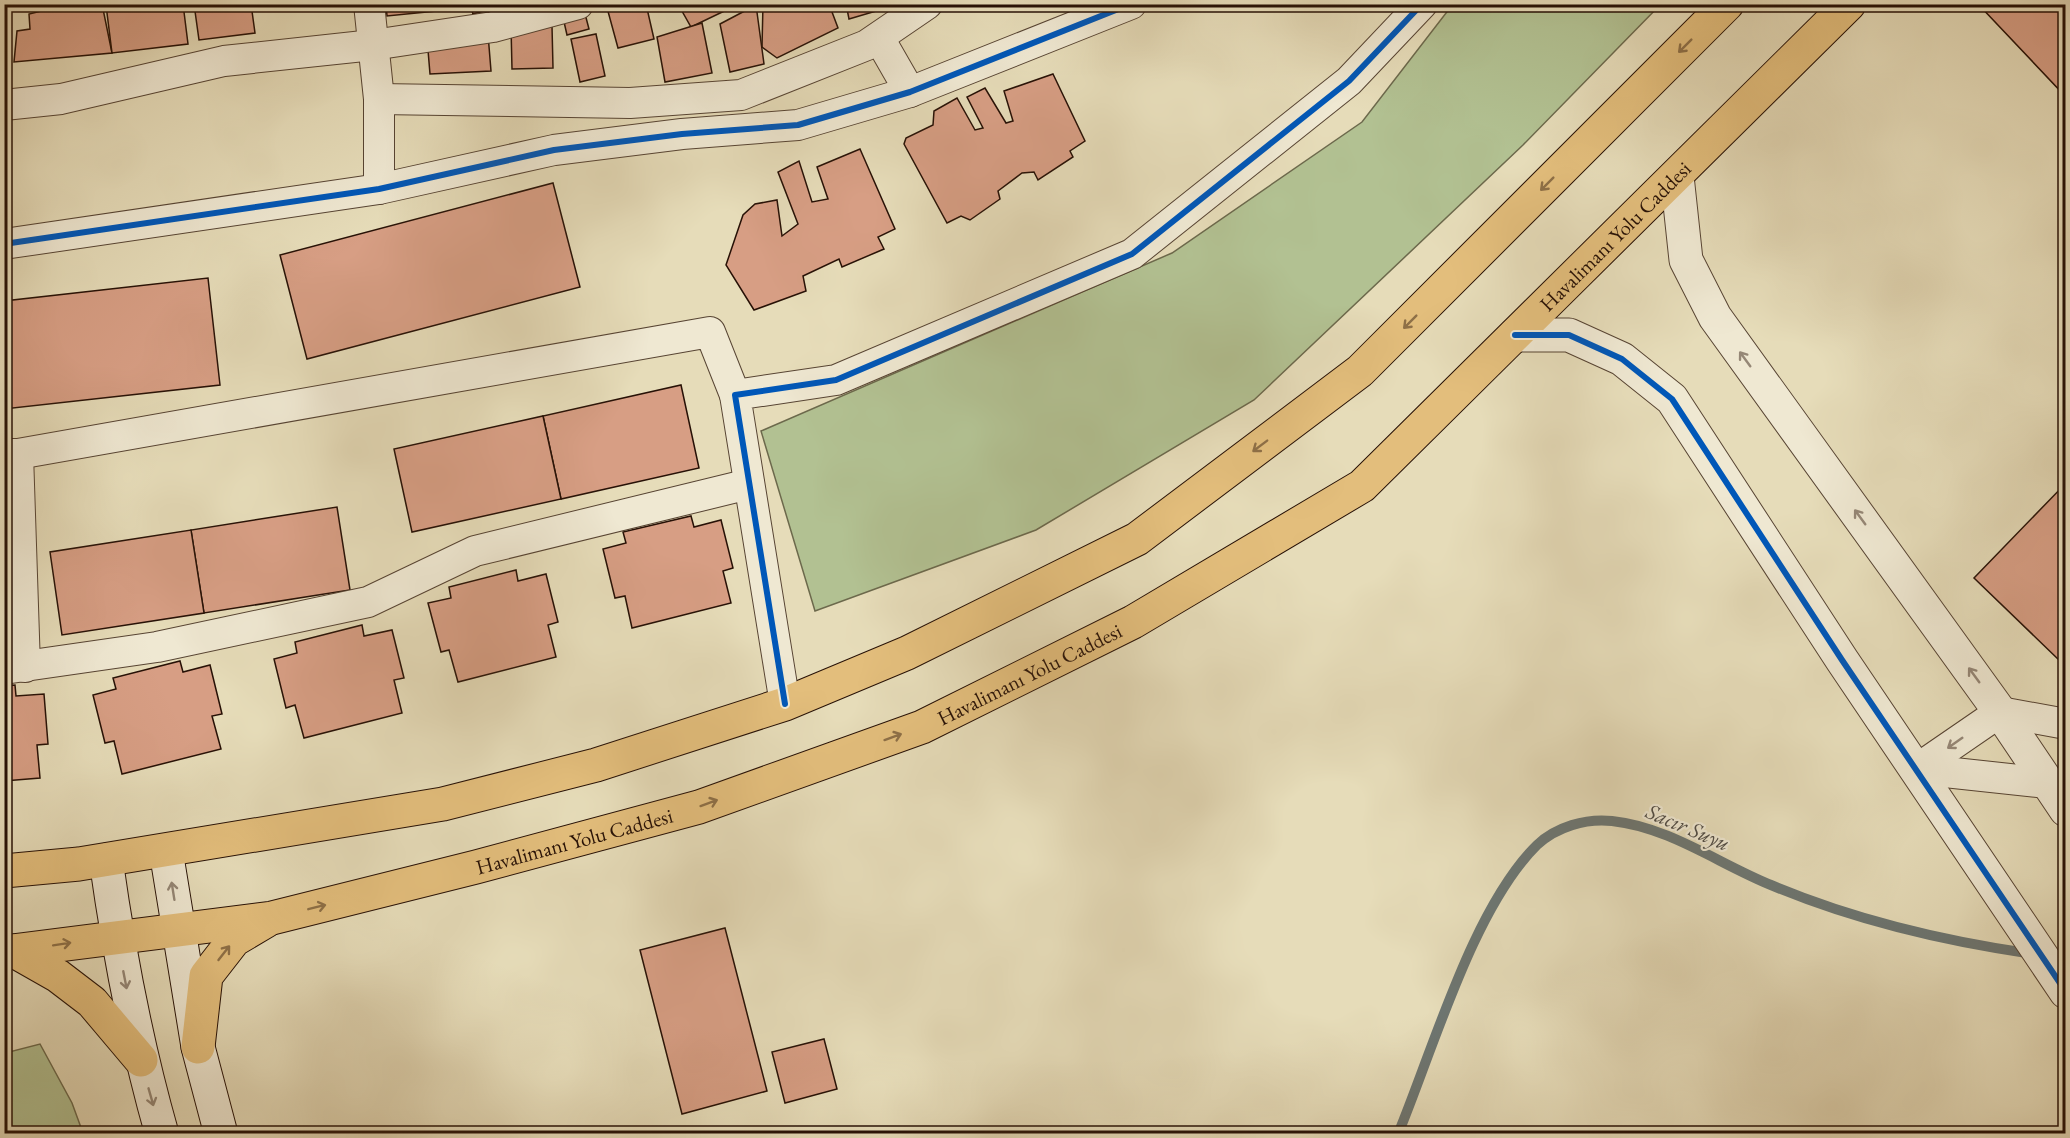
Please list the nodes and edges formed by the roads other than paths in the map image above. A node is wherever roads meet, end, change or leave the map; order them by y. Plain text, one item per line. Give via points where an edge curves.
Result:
1 (369, 4) edge
2 (578, 4) edge
3 (927, 4) edge
4 (1131, 4) edge
5 (1422, 4) edge
6 (1727, 4) edge
7 (1849, 4) edge
8 (879, 38) junction
9 (373, 45) junction
10 (910, 92) junction
11 (379, 99) junction
12 (4, 105) edge
13 (1677, 176) junction
14 (379, 189) junction
15 (4, 244) edge
16 (1515, 335) junction
17 (735, 395) junction
18 (11, 454) edge
19 (749, 484) junction
20 (15, 668) edge
21 (785, 704) junction
22 (2000, 712) junction
23 (2066, 724) edge
24 (1917, 769) junction
25 (2057, 784) edge
26 (2066, 810) edge
27 (166, 850) junction
28 (106, 860) junction
29 (4, 871) edge
30 (272, 918) junction
31 (179, 929) junction
32 (117, 936) junction
33 (9, 951) edge
34 (2066, 992) edge
35 (198, 1047) junction
36 (141, 1060) junction
37 (162, 1134) edge
38 (221, 1134) edge

1 - 9 street
2 - 9 street via 492,27
3 - 8 street
4 - 10 street
5 - 17 street via 1349,81 1132,254 836,380
6 -> 21 highway via 1360,371 1146,532 906,652
7 - 13 highway, Havalimanı Yolu Caddesi
8 - 10 street
8 - 11 street via 741,95 630,103
9 - 11 street
9 - 12 street via 224,61 61,99
10 - 14 street via 798,125 554,150
11 - 14 street
13 - 16 highway, Havalimanı Yolu Caddesi
22 -> 13 street via 1715,317 1686,260
14 - 15 street
16 - 24 street via 1569,335 1622,359 1672,399
30 -> 16 highway, Havalimanı Yolu Caddesi via 699,807 922,727 1133,621 1362,486
17 - 18 street via 710,332
17 - 19 street
18 - 20 street
19 - 20 street via 475,551 368,602 157,647
19 - 21 street
21 - 27 highway via 596,765 443,804
22 - 23 street
22 -> 24 street
22 - 25 street
24 - 25 street
24 - 34 street
25 - 26 street
27 - 28 highway
31 -> 27 street
28 - 29 highway
28 - 32 street
30 - 31 highway, Havalimanı Yolu Caddesi
35 -> 30 highway via 206,976 234,940
31 - 32 highway, Havalimanı Yolu Caddesi
31 - 35 street
33 -> 32 highway, Havalimanı Yolu Caddesi
32 -> 36 street
33 - 36 highway via 58,976 92,1002
35 - 38 street
36 -> 37 street

